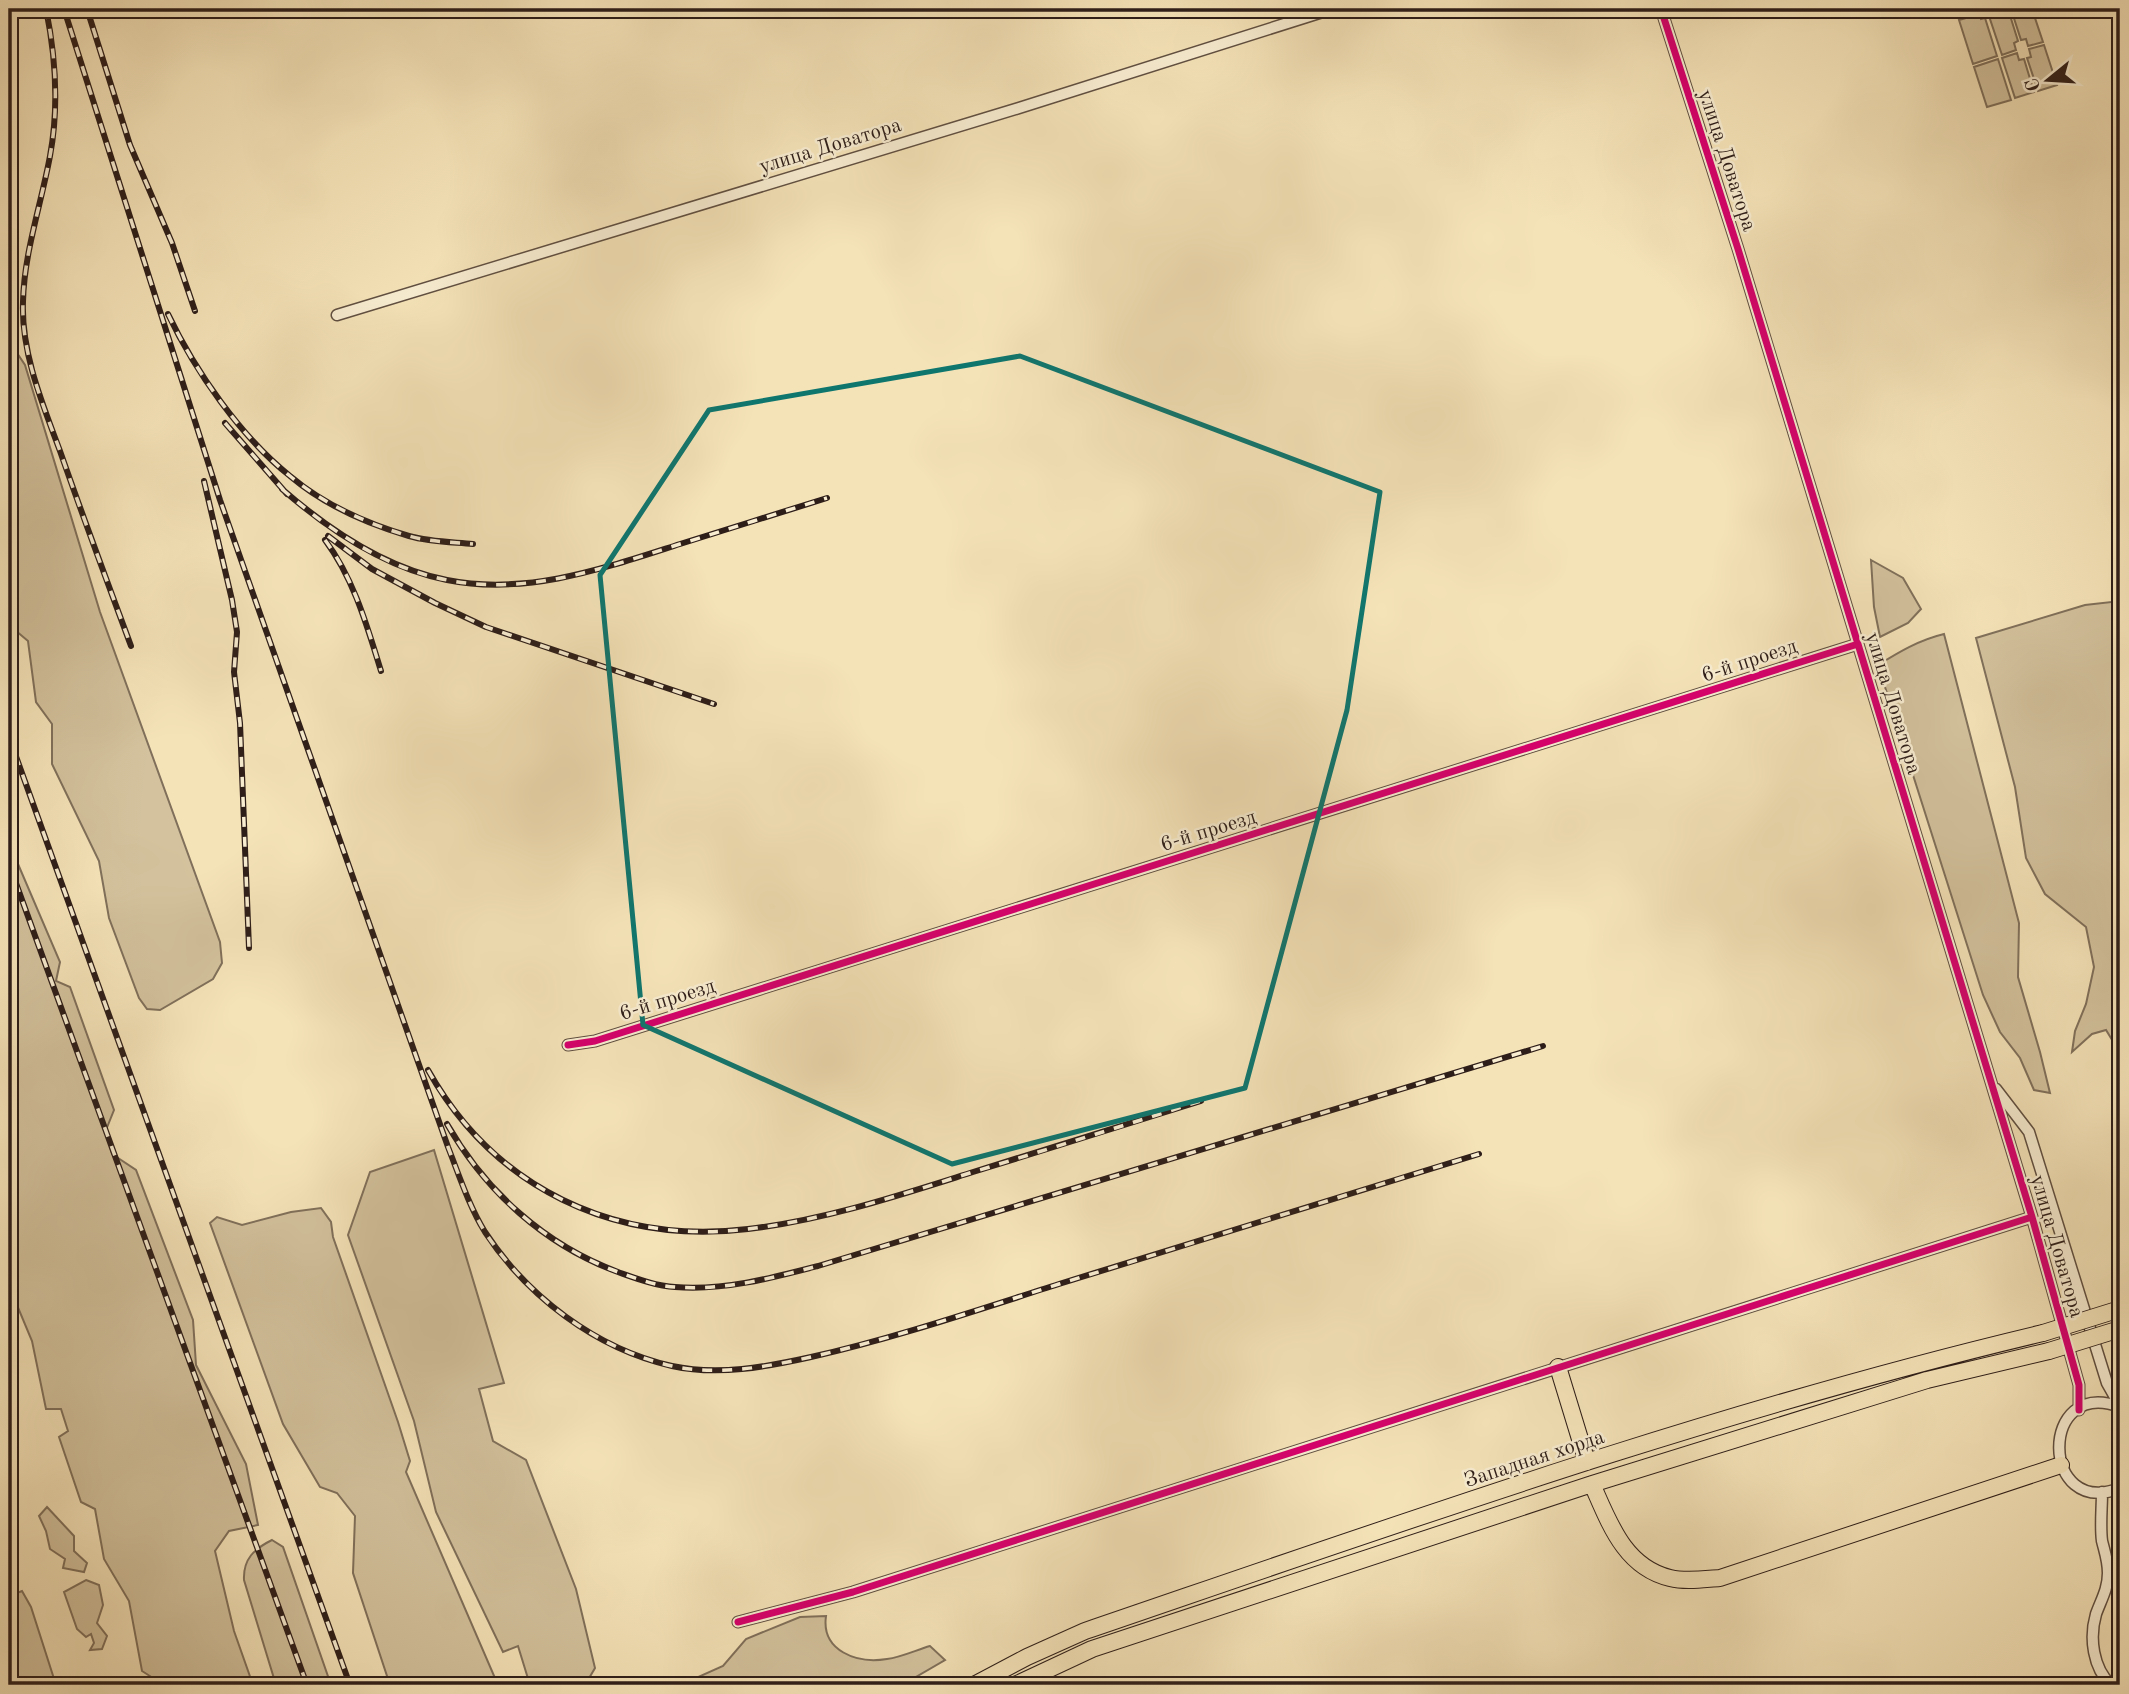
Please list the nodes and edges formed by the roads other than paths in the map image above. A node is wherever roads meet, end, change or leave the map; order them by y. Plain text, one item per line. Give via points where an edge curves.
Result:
1 (1332, 9) edge
2 (1661, 9) edge
3 (337, 315) dead end
4 (1858, 644) junction
5 (568, 1045) dead end
6 (1992, 1084) junction
7 (2032, 1217) junction
8 (2120, 1309) edge
9 (2120, 1329) edge
10 (1558, 1367) junction
11 (2120, 1407) edge
12 (2079, 1410) junction
13 (1587, 1462) junction
14 (2061, 1465) junction
15 (1592, 1484) junction
16 (2120, 1488) edge
17 (2102, 1492) junction
18 (738, 1622) dead end
19 (974, 1685) edge
20 (1015, 1685) edge
21 (2111, 1685) edge

1 - 3 street, улица Доватора
2 - 4 street, улица Доватора
4 - 5 street, 6-й проезд via 608,1037
4 - 6 street, улица Доватора
6 - 7 street, улица Доватора
6 - 11 street, улица Доватора via 2029,1132 2107,1384
7 - 10 street
7 - 12 street, улица Доватора via 2079,1385
8 - 13 highway, Западная хорда, bridge via 1921,1362
9 - 15 highway, Западная хорда, bridge via 1927,1380
10 - 13 highway
10 - 18 street via 843,1595
11 - 12 street via 2096,1404
12 - 14 street via 2066,1422 2059,1438
13 - 19 highway, Западная хорда via 1085,1631
14 - 15 highway via 1720,1578 1692,1580 1649,1570 1629,1554 1614,1534
14 - 17 street via 2074,1483
15 - 20 highway, Западная хорда via 1093,1649
16 - 17 street
17 - 21 street via 2108,1581 2093,1640 2097,1666

